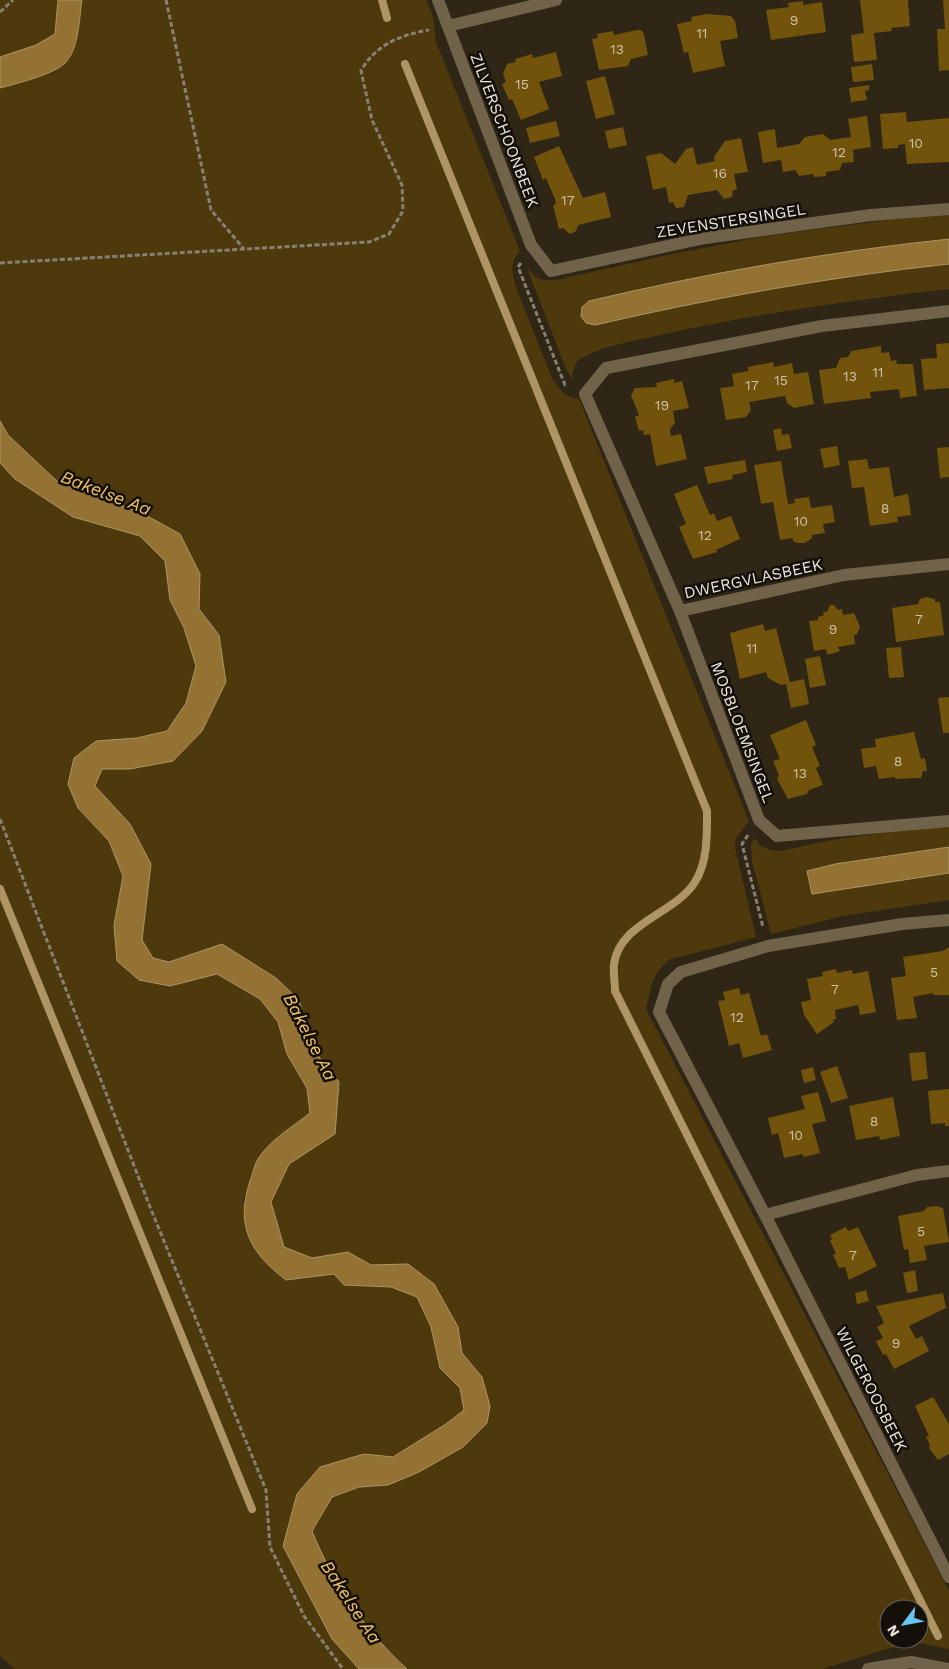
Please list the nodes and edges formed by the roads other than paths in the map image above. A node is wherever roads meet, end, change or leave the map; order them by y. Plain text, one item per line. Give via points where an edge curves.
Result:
1 (438, 0) edge
2 (556, 0) edge
3 (448, 26) junction
4 (949, 208) edge
5 (531, 245) joint
6 (949, 311) edge
7 (949, 564) edge
8 (680, 611) junction
9 (949, 821) edge
10 (949, 920) edge
11 (949, 1171) edge
12 (766, 1215) junction
13 (949, 1577) edge
14 (868, 1669) edge
15 (949, 1669) edge

1 - 3 street, ZILVERSCHOONBEEK
2 - 3 street
3 - 5 street, ZILVERSCHOONBEEK
4 - 5 street, ZEVENSTERSINGEL via 871,215 705,238 551,271
6 - 8 street, DWERGVLASBEEK via 822,326 606,368 585,394
7 - 8 street, DWERGVLASBEEK via 844,575
8 - 9 street, MOSBLOEMSINGEL via 759,820 777,836
10 - 12 street, WILGEROOSBEEK via 902,924 768,946 681,972 668,984 659,1012
11 - 12 street via 917,1175
12 - 13 street, WILGEROOSBEEK
14 - 15 street via 911,1662

